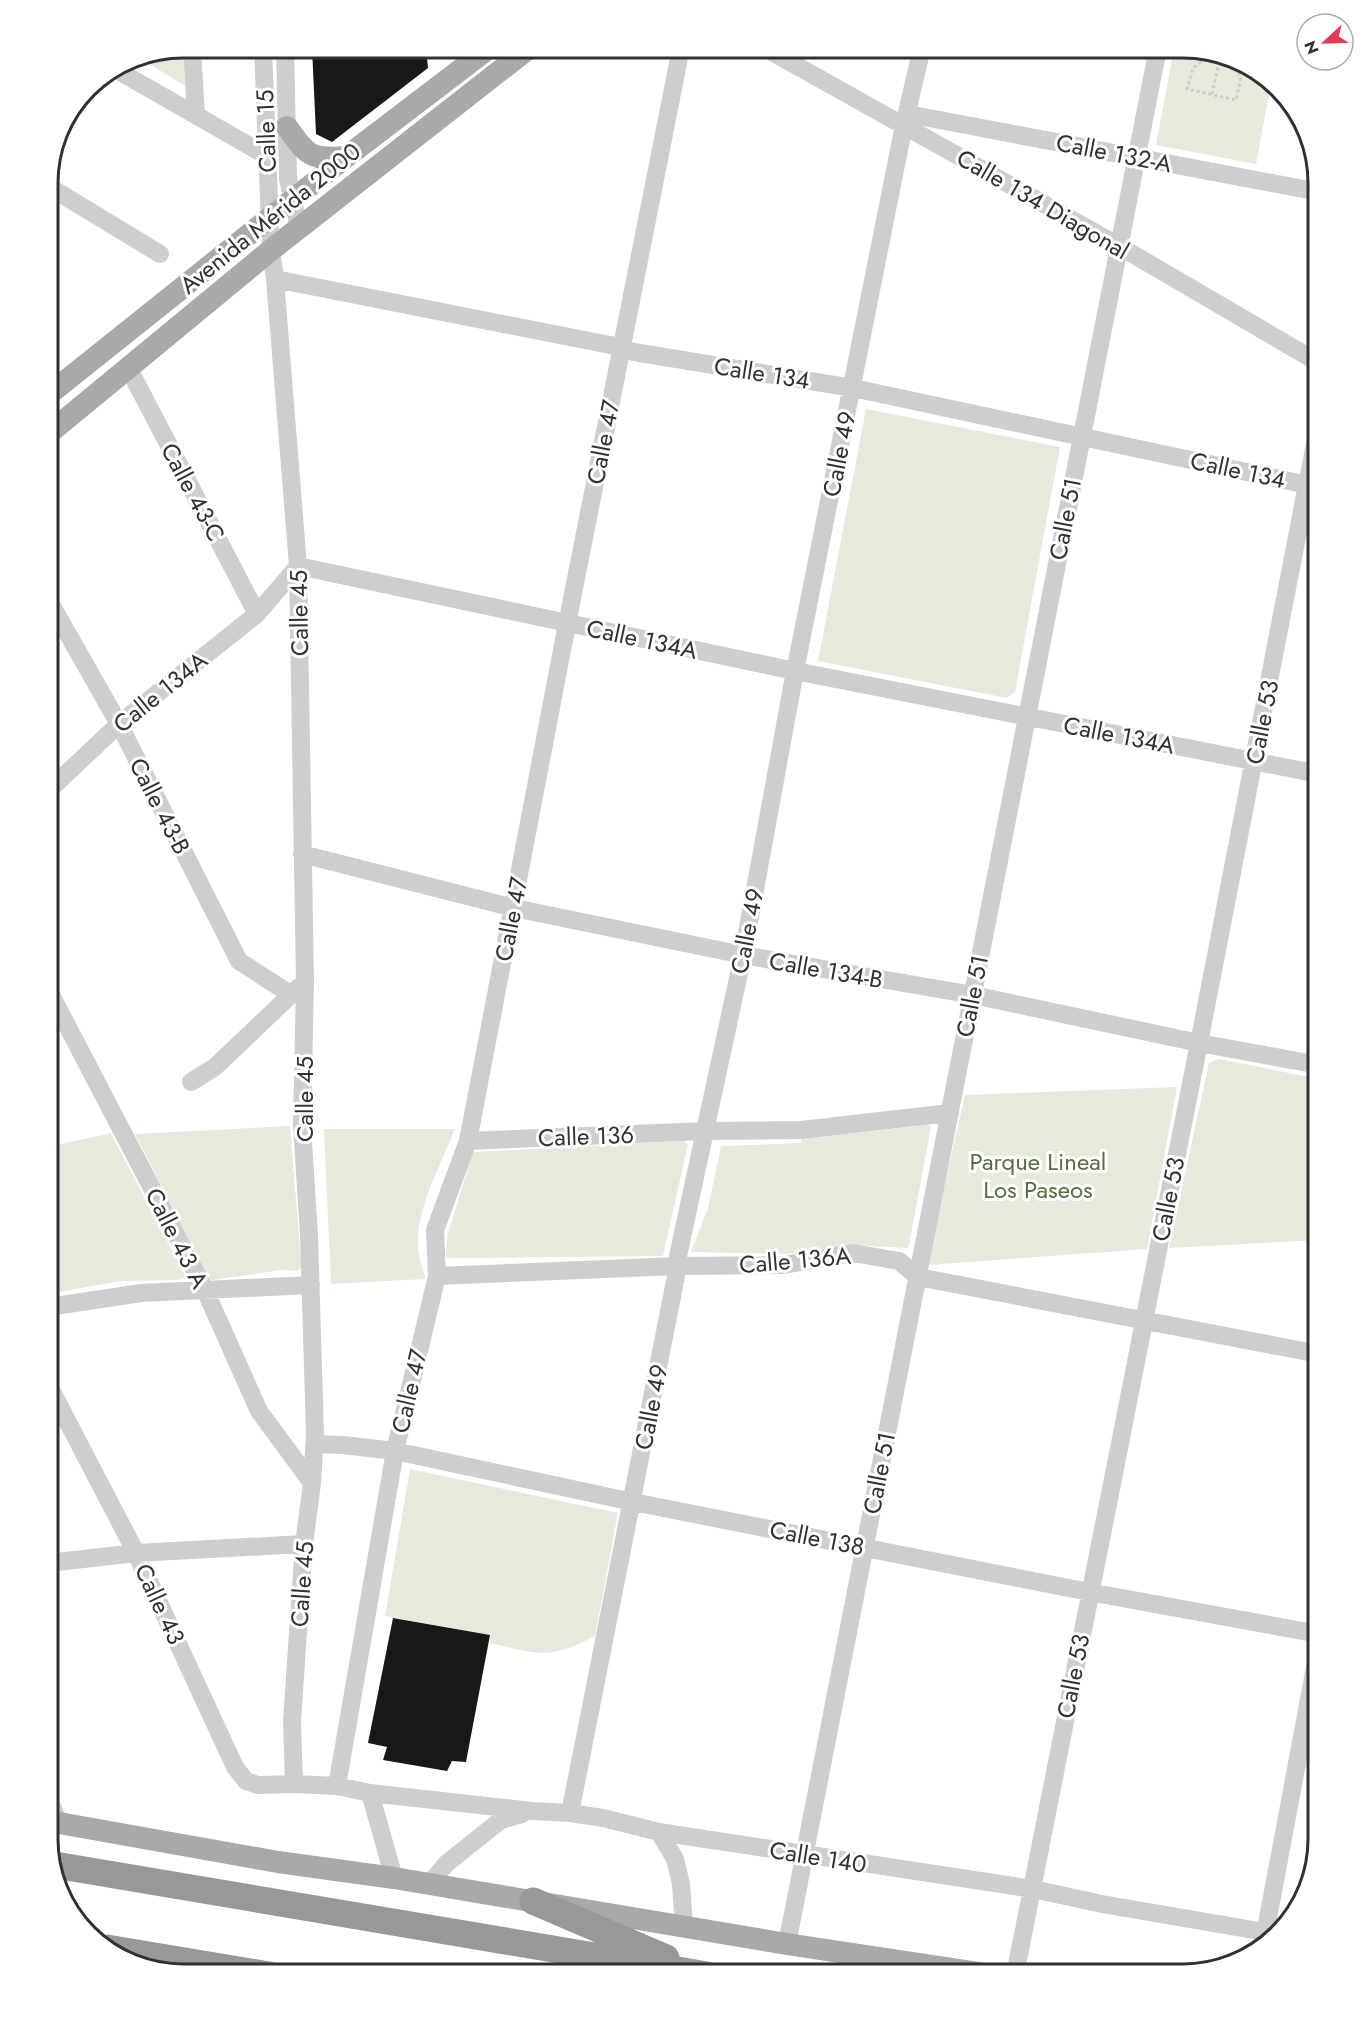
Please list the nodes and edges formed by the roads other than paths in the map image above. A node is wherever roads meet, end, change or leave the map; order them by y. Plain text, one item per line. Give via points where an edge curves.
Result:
1 (193, 58) edge
2 (263, 58) edge
3 (285, 58) edge
4 (476, 58) edge
5 (516, 58) edge
6 (679, 58) edge
7 (786, 59) edge
8 (920, 59) edge
9 (1156, 59) edge
10 (124, 74) edge
11 (196, 115) junction
12 (906, 120) junction
13 (287, 127) junction
14 (267, 156) junction
15 (1136, 156) junction
16 (346, 157) junction
17 (1308, 190) edge
18 (59, 193) edge
19 (292, 200) junction
20 (271, 217) junction
21 (299, 228) junction
22 (1119, 246) junction
23 (271, 250) junction
24 (160, 254) dead end
25 (275, 279) junction
26 (622, 348) junction
27 (1308, 357) edge
28 (129, 369) junction
29 (59, 386) edge
30 (853, 388) junction
31 (59, 425) edge
32 (1082, 437) junction
33 (1308, 485) edge
34 (1308, 509) edge
35 (298, 566) junction
36 (257, 614) junction
37 (59, 618) edge
38 (567, 624) junction
39 (795, 671) junction
40 (1027, 717) junction
41 (119, 724) junction
42 (1254, 761) junction
43 (1308, 772) edge
44 (59, 781) edge
45 (302, 854) junction
46 (514, 908) junction
47 (743, 955) junction
48 (305, 982) junction
49 (290, 994) junction
50 (973, 995) junction
51 (58, 1008) edge
52 (1199, 1043) junction
53 (1308, 1063) edge
54 (191, 1082) dead end
55 (950, 1113) junction
56 (705, 1131) junction
57 (468, 1141) junction
58 (678, 1266) junction
59 (437, 1276) junction
60 (918, 1277) junction
61 (311, 1285) junction
62 (204, 1290) junction
63 (58, 1305) edge
64 (1144, 1321) junction
65 (1308, 1352) edge
66 (58, 1404) edge
67 (315, 1444) junction
68 (395, 1451) junction
69 (312, 1483) junction
70 (633, 1502) junction
71 (304, 1544) junction
72 (865, 1548) junction
73 (136, 1553) junction
74 (58, 1562) edge
75 (1089, 1592) junction
76 (1308, 1632) edge
77 (1308, 1704) edge
78 (294, 1784) junction
79 (337, 1786) junction
80 (370, 1793) junction
81 (532, 1811) junction
82 (570, 1813) junction
83 (58, 1823) edge
84 (659, 1832) junction
85 (804, 1855) junction
86 (62, 1866) edge
87 (394, 1878) junction
88 (429, 1884) junction
89 (1033, 1889) junction
90 (533, 1901) junction
91 (684, 1927) junction
92 (1265, 1935) edge
93 (1262, 1938) edge
94 (787, 1944) junction
95 (129, 1952) edge
96 (203, 1964) edge
97 (641, 1964) edge
98 (680, 1964) edge
99 (919, 1964) edge
100 (1017, 1964) edge

1 - 11 street
2 - 14 street, Calle 15
3 - 13 street, Calle 15
4 - 16 main road, Avenida Mérida 2000
5 - 21 main road, Avenida Mérida 2000
6 - 26 street, Calle 47
7 - 12 street, Calle 134 Diagonal
8 - 12 street, Calle 49
9 - 15 street, Calle 51
10 - 11 street
11 - 14 street
12 - 15 street, Calle 132-A
12 - 22 street, Calle 134 Diagonal
12 - 30 street, Calle 49
13 - 16 main road via 306,151 317,158
13 - 19 street, Calle 15
14 - 20 street, Calle 15
15 - 17 street, Calle 132-A
15 - 22 street, Calle 51
16 - 19 main road, Avenida Mérida 2000
18 - 24 street
19 - 20 main road, Avenida Mérida 2000
19 - 21 street, Calle 15
20 - 23 street, Calle 15
20 - 29 main road, Avenida Mérida 2000
21 - 23 main road, Avenida Mérida 2000
22 - 27 street, Calle 134 Diagonal
22 - 32 street, Calle 51
23 - 25 street, Calle 45
23 - 28 main road, Avenida Mérida 2000
25 - 26 street, Calle 134
25 - 35 street, Calle 45
26 - 30 street, Calle 134
26 - 38 street, Calle 47
28 - 31 main road, Avenida Mérida 2000
28 - 36 street, Calle 43-C
30 - 32 street, Calle 134
30 - 39 street, Calle 49
32 - 33 street, Calle 134
32 - 40 street, Calle 51
34 - 42 street, Calle 53
35 - 36 street, Calle 134A
35 - 38 street, Calle 134A
35 - 45 street, Calle 45
36 - 41 street, Calle 134A
37 - 41 street, Calle 43-B
38 - 39 street, Calle 134A
38 - 46 street, Calle 47
39 - 40 street, Calle 134A
39 - 47 street, Calle 49
40 - 42 street, Calle 134A
40 - 50 street, Calle 51
41 - 44 street, Calle 134A
41 - 49 street, Calle 43-B via 239,961
42 - 43 street, Calle 134A
42 - 52 street, Calle 53
45 - 46 street, Calle 134-B
45 - 48 street, Calle 45
46 - 47 street, Calle 134-B
46 - 57 street, Calle 47
47 - 50 street, Calle 134-B
47 - 56 street, Calle 49
48 - 49 street
48 - 61 street, Calle 45 via 302,1126
49 - 54 street via 215,1068
50 - 52 street, Calle 134-B
50 - 55 street, Calle 51
51 - 62 street, Calle 43 A
52 - 53 street, Calle 134-B
52 - 64 street, Calle 53
55 - 56 street, Calle 136 via 801,1130
55 - 60 street, Calle 51
56 - 57 street, Calle 136
56 - 58 street, Calle 49
57 - 59 street, Calle 47 via 435,1230
58 - 59 street, Calle 136A
58 - 60 street, Calle 136A via 783,1265 853,1253 899,1261
58 - 70 street, Calle 49
59 - 68 street, Calle 47
60 - 64 street, Calle 136A
60 - 72 street, Calle 51
61 - 62 street
61 - 67 street, Calle 45
62 - 63 street via 141,1293
62 - 69 street, Calle 43 A via 259,1411
64 - 65 street, Calle 136A
64 - 75 street, Calle 53
66 - 73 street, Calle 43
67 - 68 street, Calle 138
67 - 69 street, Calle 45
68 - 70 street, Calle 138
68 - 79 street, Calle 47
69 - 71 street, Calle 45
70 - 72 street, Calle 138
70 - 82 street, Calle 49
71 - 73 street
71 - 78 street, Calle 45 via 292,1721
72 - 75 street, Calle 138
72 - 85 street, Calle 51
73 - 74 street
73 - 78 street, Calle 43 via 235,1767 246,1781 258,1785
75 - 76 street, Calle 138
75 - 89 street, Calle 53
77 - 92 street
78 - 79 street
79 - 80 street
80 - 81 street, Calle 140
80 - 87 street
81 - 82 street, Calle 140
81 - 88 street via 501,1820 447,1863
82 - 84 street, Calle 140
83 - 87 main road via 278,1862
84 - 85 street, Calle 140
84 - 91 street via 675,1859
85 - 89 street, Calle 140
85 - 94 street, Calle 51
86 - 97 highway
87 - 88 main road
88 - 90 main road
89 - 93 street, Calle 140
89 - 100 street, Calle 53
90 - 91 main road
90 - 98 highway
91 - 94 main road
94 - 99 main road
95 - 96 highway

